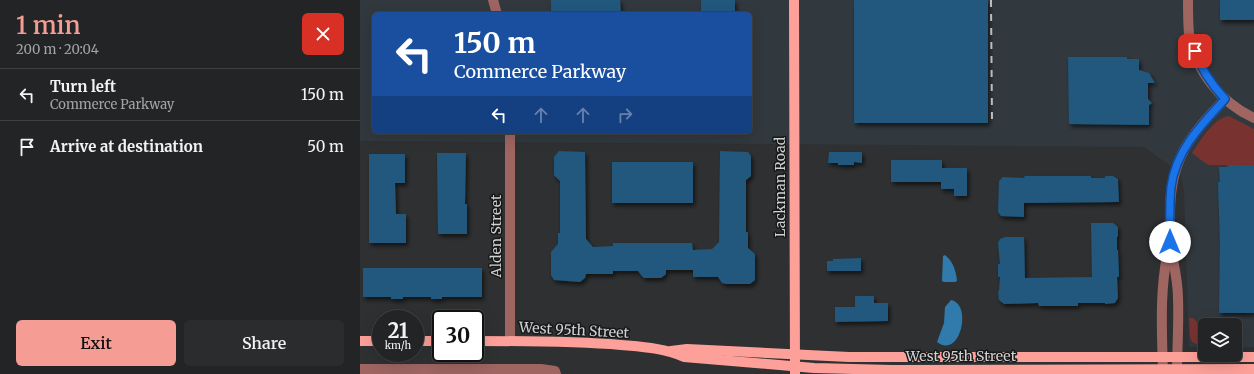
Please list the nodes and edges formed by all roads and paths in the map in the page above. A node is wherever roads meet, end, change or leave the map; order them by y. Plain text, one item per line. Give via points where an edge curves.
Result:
1 (494, 0) edge
2 (794, 0) edge
3 (1188, 0) edge
4 (497, 12) edge
5 (1225, 99) junction
6 (1254, 118) edge
7 (510, 134) edge
8 (1170, 242) junction
9 (360, 341) edge
10 (372, 341) edge
11 (484, 341) edge
12 (510, 341) junction
13 (671, 351) junction
14 (794, 354) junction
15 (1254, 357) edge
16 (1163, 358) junction
17 (1177, 358) junction
18 (360, 368) edge
19 (1254, 369) edge
20 (795, 370) edge
21 (447, 371) edge
22 (1163, 372) edge
23 (1177, 372) edge
24 (555, 373) edge

1 - 4 street
2 - 14 main road, Lackman Road
3 - 5 street via 1190,34 1198,60 1213,86
5 - 6 street
5 - 8 street via 1190,139 1178,161 1171,188
7 - 12 street, Alden Street
8 - 16 street via 1161,298
8 - 17 street via 1176,269 1178,298
9 - 10 main road
11 - 12 main road, West 95th Street
12 - 13 main road, West 95th Street via 593,342
13 - 14 main road, West 95th Street via 687,349
13 - 20 main road, West 95th Street via 684,357
14 - 16 main road, West 95th Street via 907,358
14 - 20 main road, Lackman Road
15 - 17 main road, West 95th Street
16 - 17 main road, West 95th Street
16 - 22 street
17 - 23 street
18 - 21 street
19 - 23 main road, West 95th Street
20 - 22 main road, West 95th Street
21 - 24 street via 541,369
22 - 23 main road, West 95th Street

